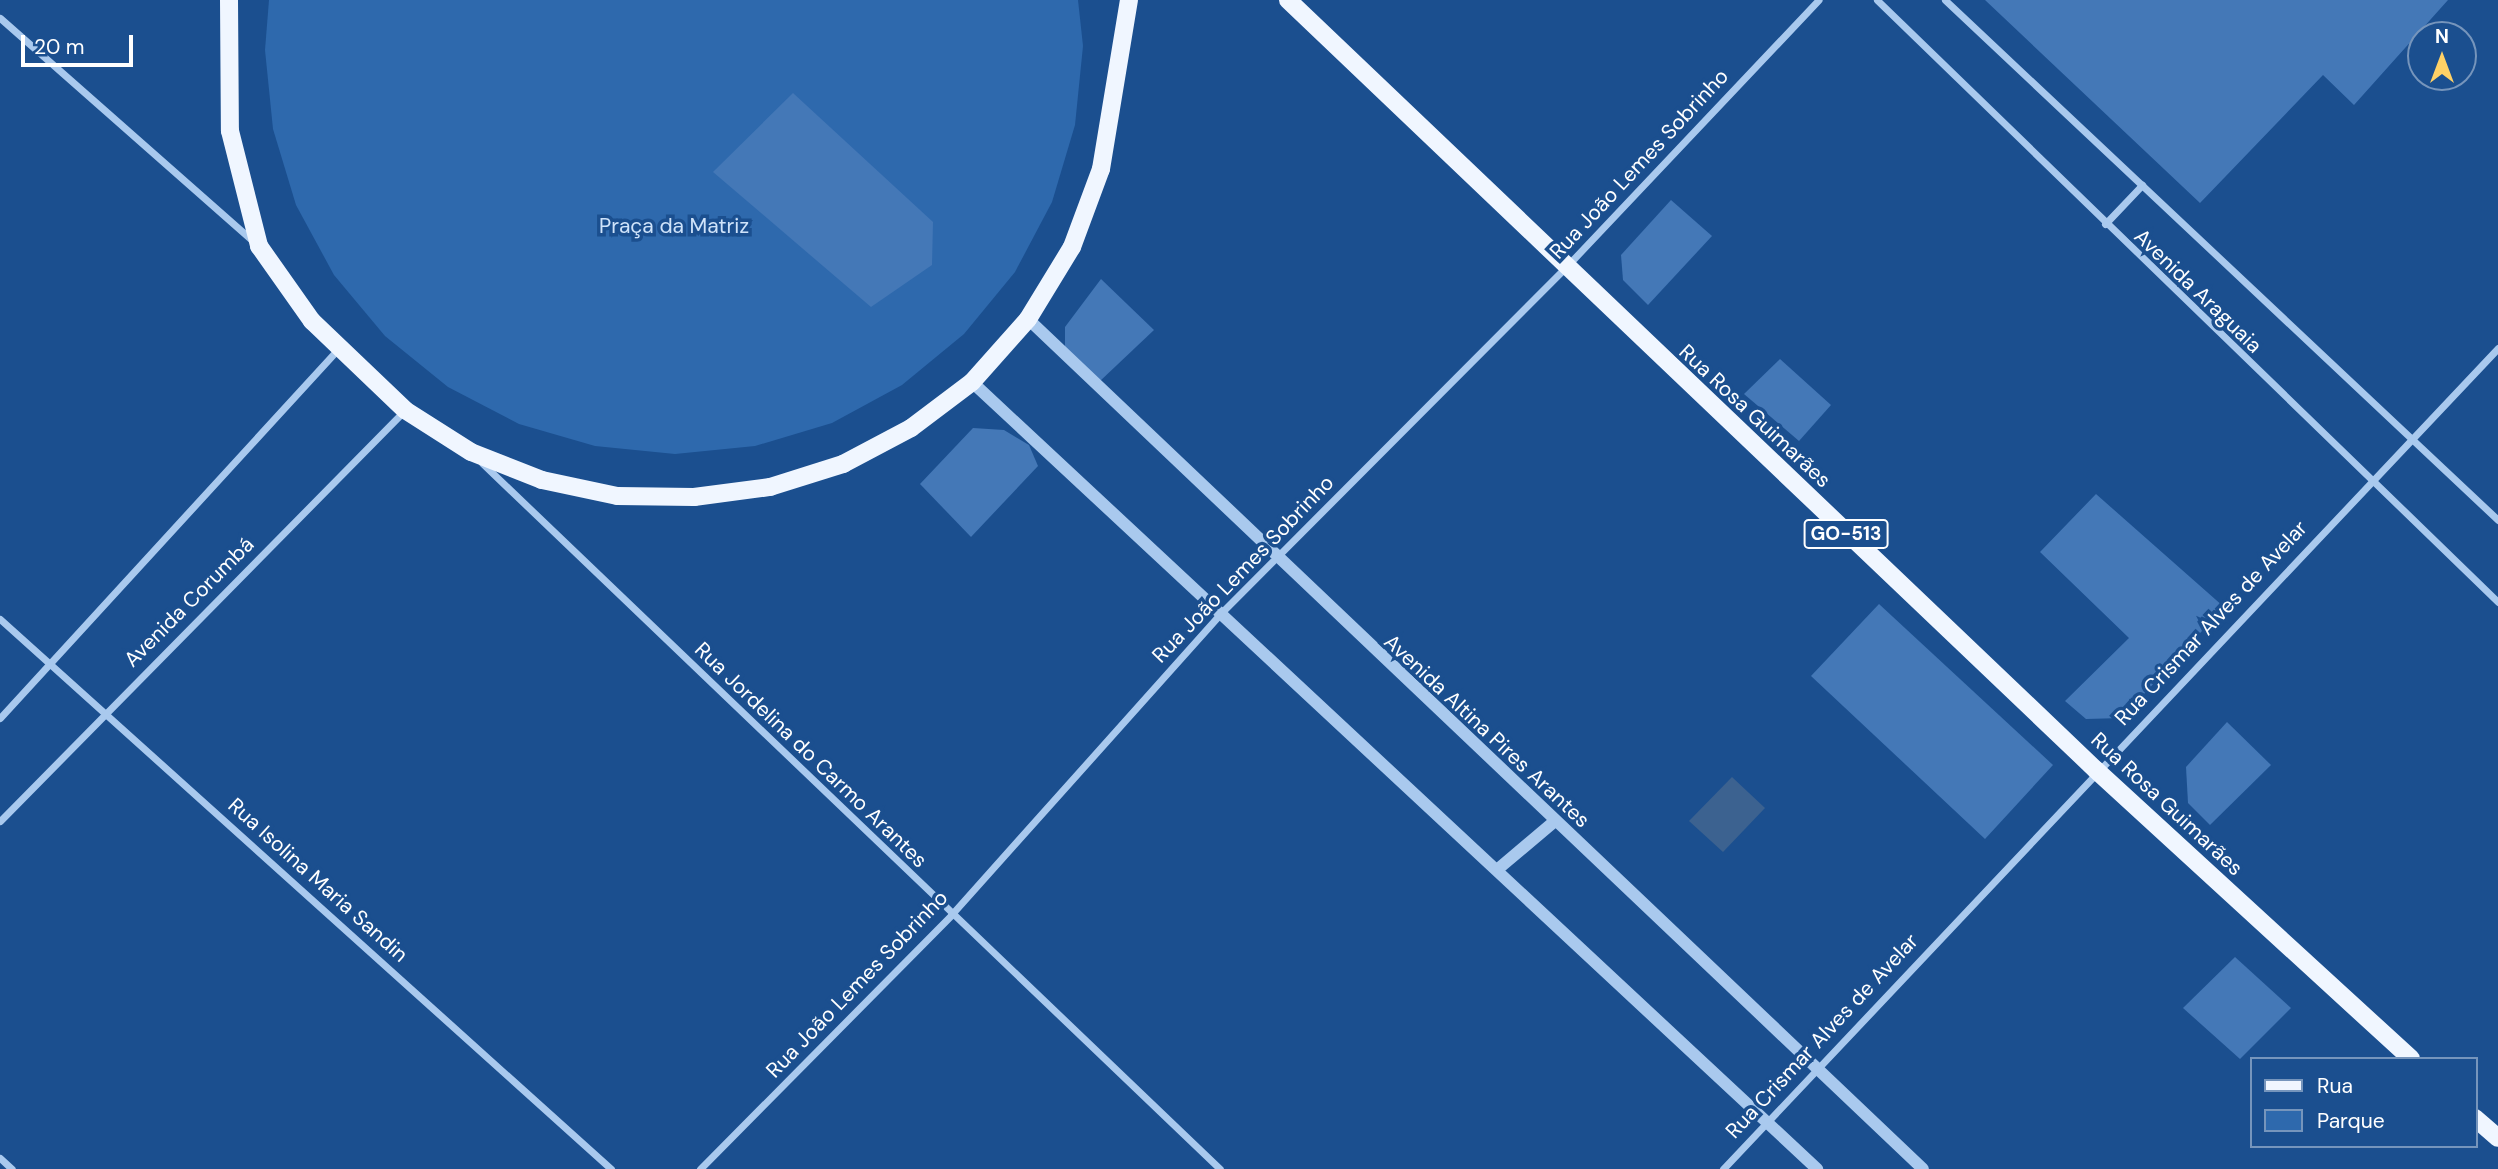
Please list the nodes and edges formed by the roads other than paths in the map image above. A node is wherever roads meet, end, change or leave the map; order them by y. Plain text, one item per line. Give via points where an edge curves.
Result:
1 (229, 0) edge
2 (1129, 0) edge
3 (1288, 0) edge
4 (1818, 0) edge
5 (1877, 0) edge
6 (1945, 0) edge
7 (0, 18) edge
8 (2142, 185) junction
9 (2105, 224) junction
10 (258, 246) junction
11 (1565, 268) junction
12 (1028, 319) junction
13 (339, 348) junction
14 (2498, 348) edge
15 (972, 382) junction
16 (405, 410) junction
17 (2411, 438) junction
18 (471, 452) junction
19 (2369, 482) junction
20 (2498, 520) edge
21 (1275, 557) junction
22 (2498, 603) edge
23 (1223, 611) junction
24 (0, 619) edge
25 (49, 667) junction
26 (105, 711) junction
27 (0, 718) edge
28 (2096, 770) junction
29 (0, 821) edge
30 (1555, 821) junction
31 (1498, 869) junction
32 (951, 915) junction
33 (2409, 1057) edge
34 (1815, 1068) junction
35 (1765, 1120) junction
36 (2477, 1120) edge
37 (2498, 1138) edge
38 (0, 1158) edge
39 (12, 1169) edge
40 (611, 1169) edge
41 (700, 1169) edge
42 (1220, 1169) edge
43 (1723, 1169) edge
44 (1817, 1169) edge
45 (1923, 1169) edge

1 - 10 main road via 230,131
2 - 12 main road via 1101,169 1072,247
3 - 11 main road, Rua Rosa Guimarães / GO-513
4 - 11 street, Rua João Lemes Sobrinho
5 - 9 street, Avenida Araguaia
6 - 8 street, Avenida Araguaia
7 - 10 street
8 - 9 street
8 - 17 street, Avenida Araguaia
9 - 19 street, Avenida Araguaia
10 - 13 main road
11 - 21 street, Rua João Lemes Sobrinho
11 - 28 main road, Rua Rosa Guimarães / GO-513
12 - 15 main road
12 - 21 street, Avenida Altina Pires Arantes
13 - 16 main road
13 - 25 street
14 - 17 street, Rua Crismar Alves de Avelar
15 - 18 main road via 911,428 843,464 732,492 617,496 542,480
15 - 23 street
16 - 18 main road
16 - 26 street, Avenida Corumbá
17 - 19 street, Rua Crismar Alves de Avelar
17 - 20 street, Avenida Araguaia
18 - 32 street, Rua Jordelina do Carmo Arantes
19 - 22 street, Avenida Araguaia
19 - 28 street, Rua Crismar Alves de Avelar
21 - 23 street, Rua João Lemes Sobrinho
21 - 30 street, Avenida Altina Pires Arantes
23 - 31 street
23 - 32 street, Rua João Lemes Sobrinho
24 - 25 street, Rua Isolina Maria Sandin
25 - 26 street, Rua Isolina Maria Sandin
25 - 27 street
26 - 29 street, Avenida Corumbá
26 - 40 street, Rua Isolina Maria Sandin
28 - 33 main road, Rua Rosa Guimarães / GO-513
28 - 34 street, Rua Crismar Alves de Avelar
30 - 31 street
30 - 34 street, Avenida Altina Pires Arantes
31 - 35 street
32 - 41 street, Rua João Lemes Sobrinho
32 - 42 street, Rua Jordelina do Carmo Arantes
34 - 35 street, Rua Crismar Alves de Avelar
34 - 45 street, Avenida Altina Pires Arantes
35 - 43 street, Rua Crismar Alves de Avelar
35 - 44 street
36 - 37 main road
38 - 39 street

